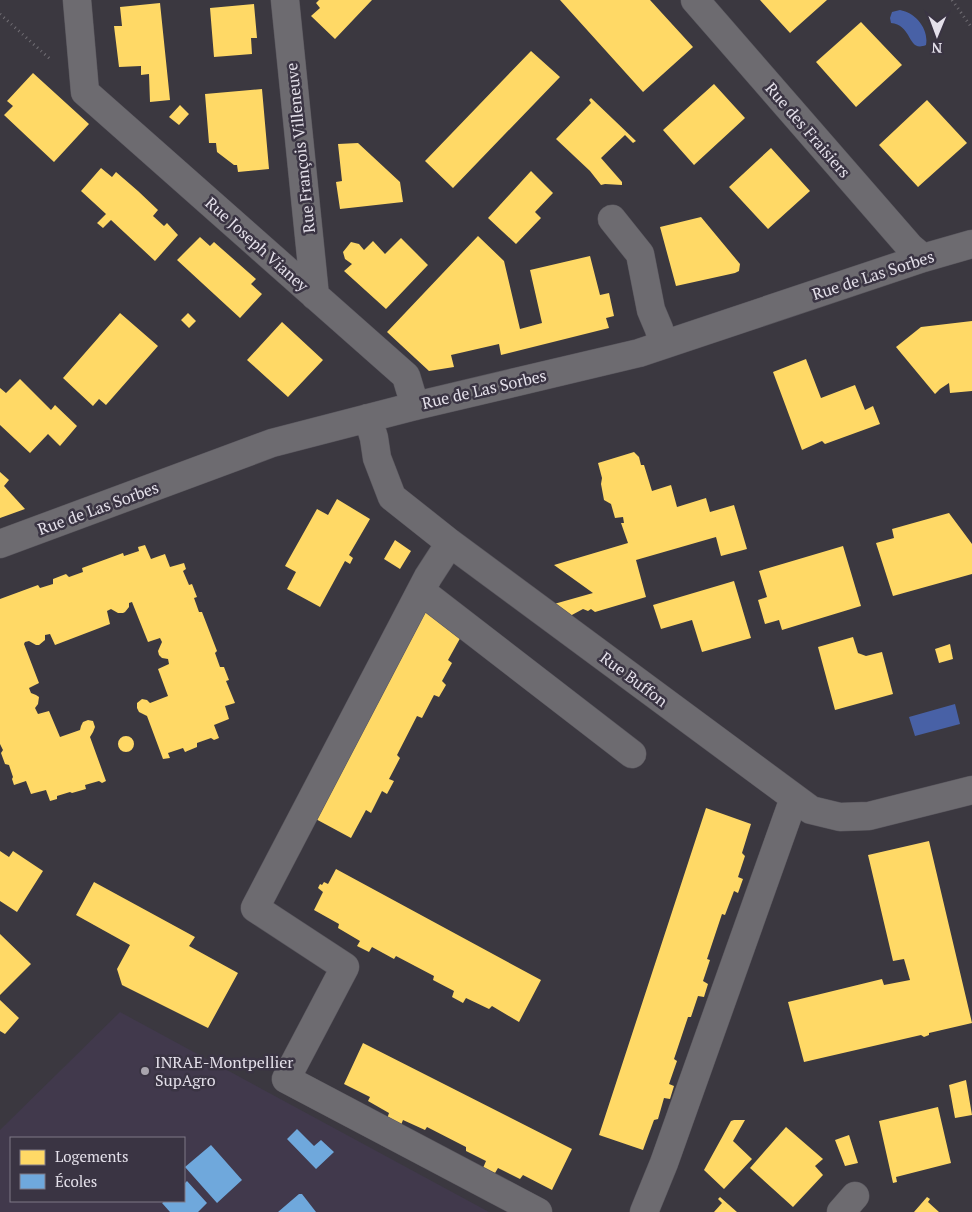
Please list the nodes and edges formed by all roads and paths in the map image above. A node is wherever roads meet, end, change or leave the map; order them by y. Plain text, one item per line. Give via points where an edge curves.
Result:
1 (77, 0) edge
2 (285, 0) edge
3 (695, 0) edge
4 (952, 0) edge
5 (0, 14) edge
6 (972, 28) edge
7 (50, 59) dead end
8 (612, 219) dead end
9 (972, 244) edge
10 (923, 258) junction
11 (314, 296) junction
12 (663, 345) junction
13 (415, 406) junction
14 (368, 418) junction
15 (450, 543) junction
16 (0, 544) edge
17 (421, 591) junction
18 (632, 754) dead end
19 (972, 790) edge
20 (794, 798) junction
21 (538, 1212) edge
22 (644, 1212) edge

1 - 11 street, Rue Joseph Vianey via 86,92
2 - 11 street, Rue François Villeneuve
3 - 10 street, Rue des Fraisiers
4 - 6 path
5 - 7 path
8 - 12 street via 640,254 651,310
9 - 10 street, Rue de Las Sorbes
10 - 12 street, Rue de Las Sorbes
11 - 13 street, Rue Joseph Vianey via 406,376
12 - 13 street, Rue de Las Sorbes
13 - 14 street, Rue de Las Sorbes
14 - 15 street, Rue Buffon via 377,458 392,497
14 - 16 street, Rue de Las Sorbes via 272,442
15 - 17 street
15 - 20 street, Rue Buffon
17 - 18 street
17 - 21 street via 255,908 345,967 286,1079
19 - 20 street, Rue Buffon via 869,816 840,818 811,810
20 - 22 street

